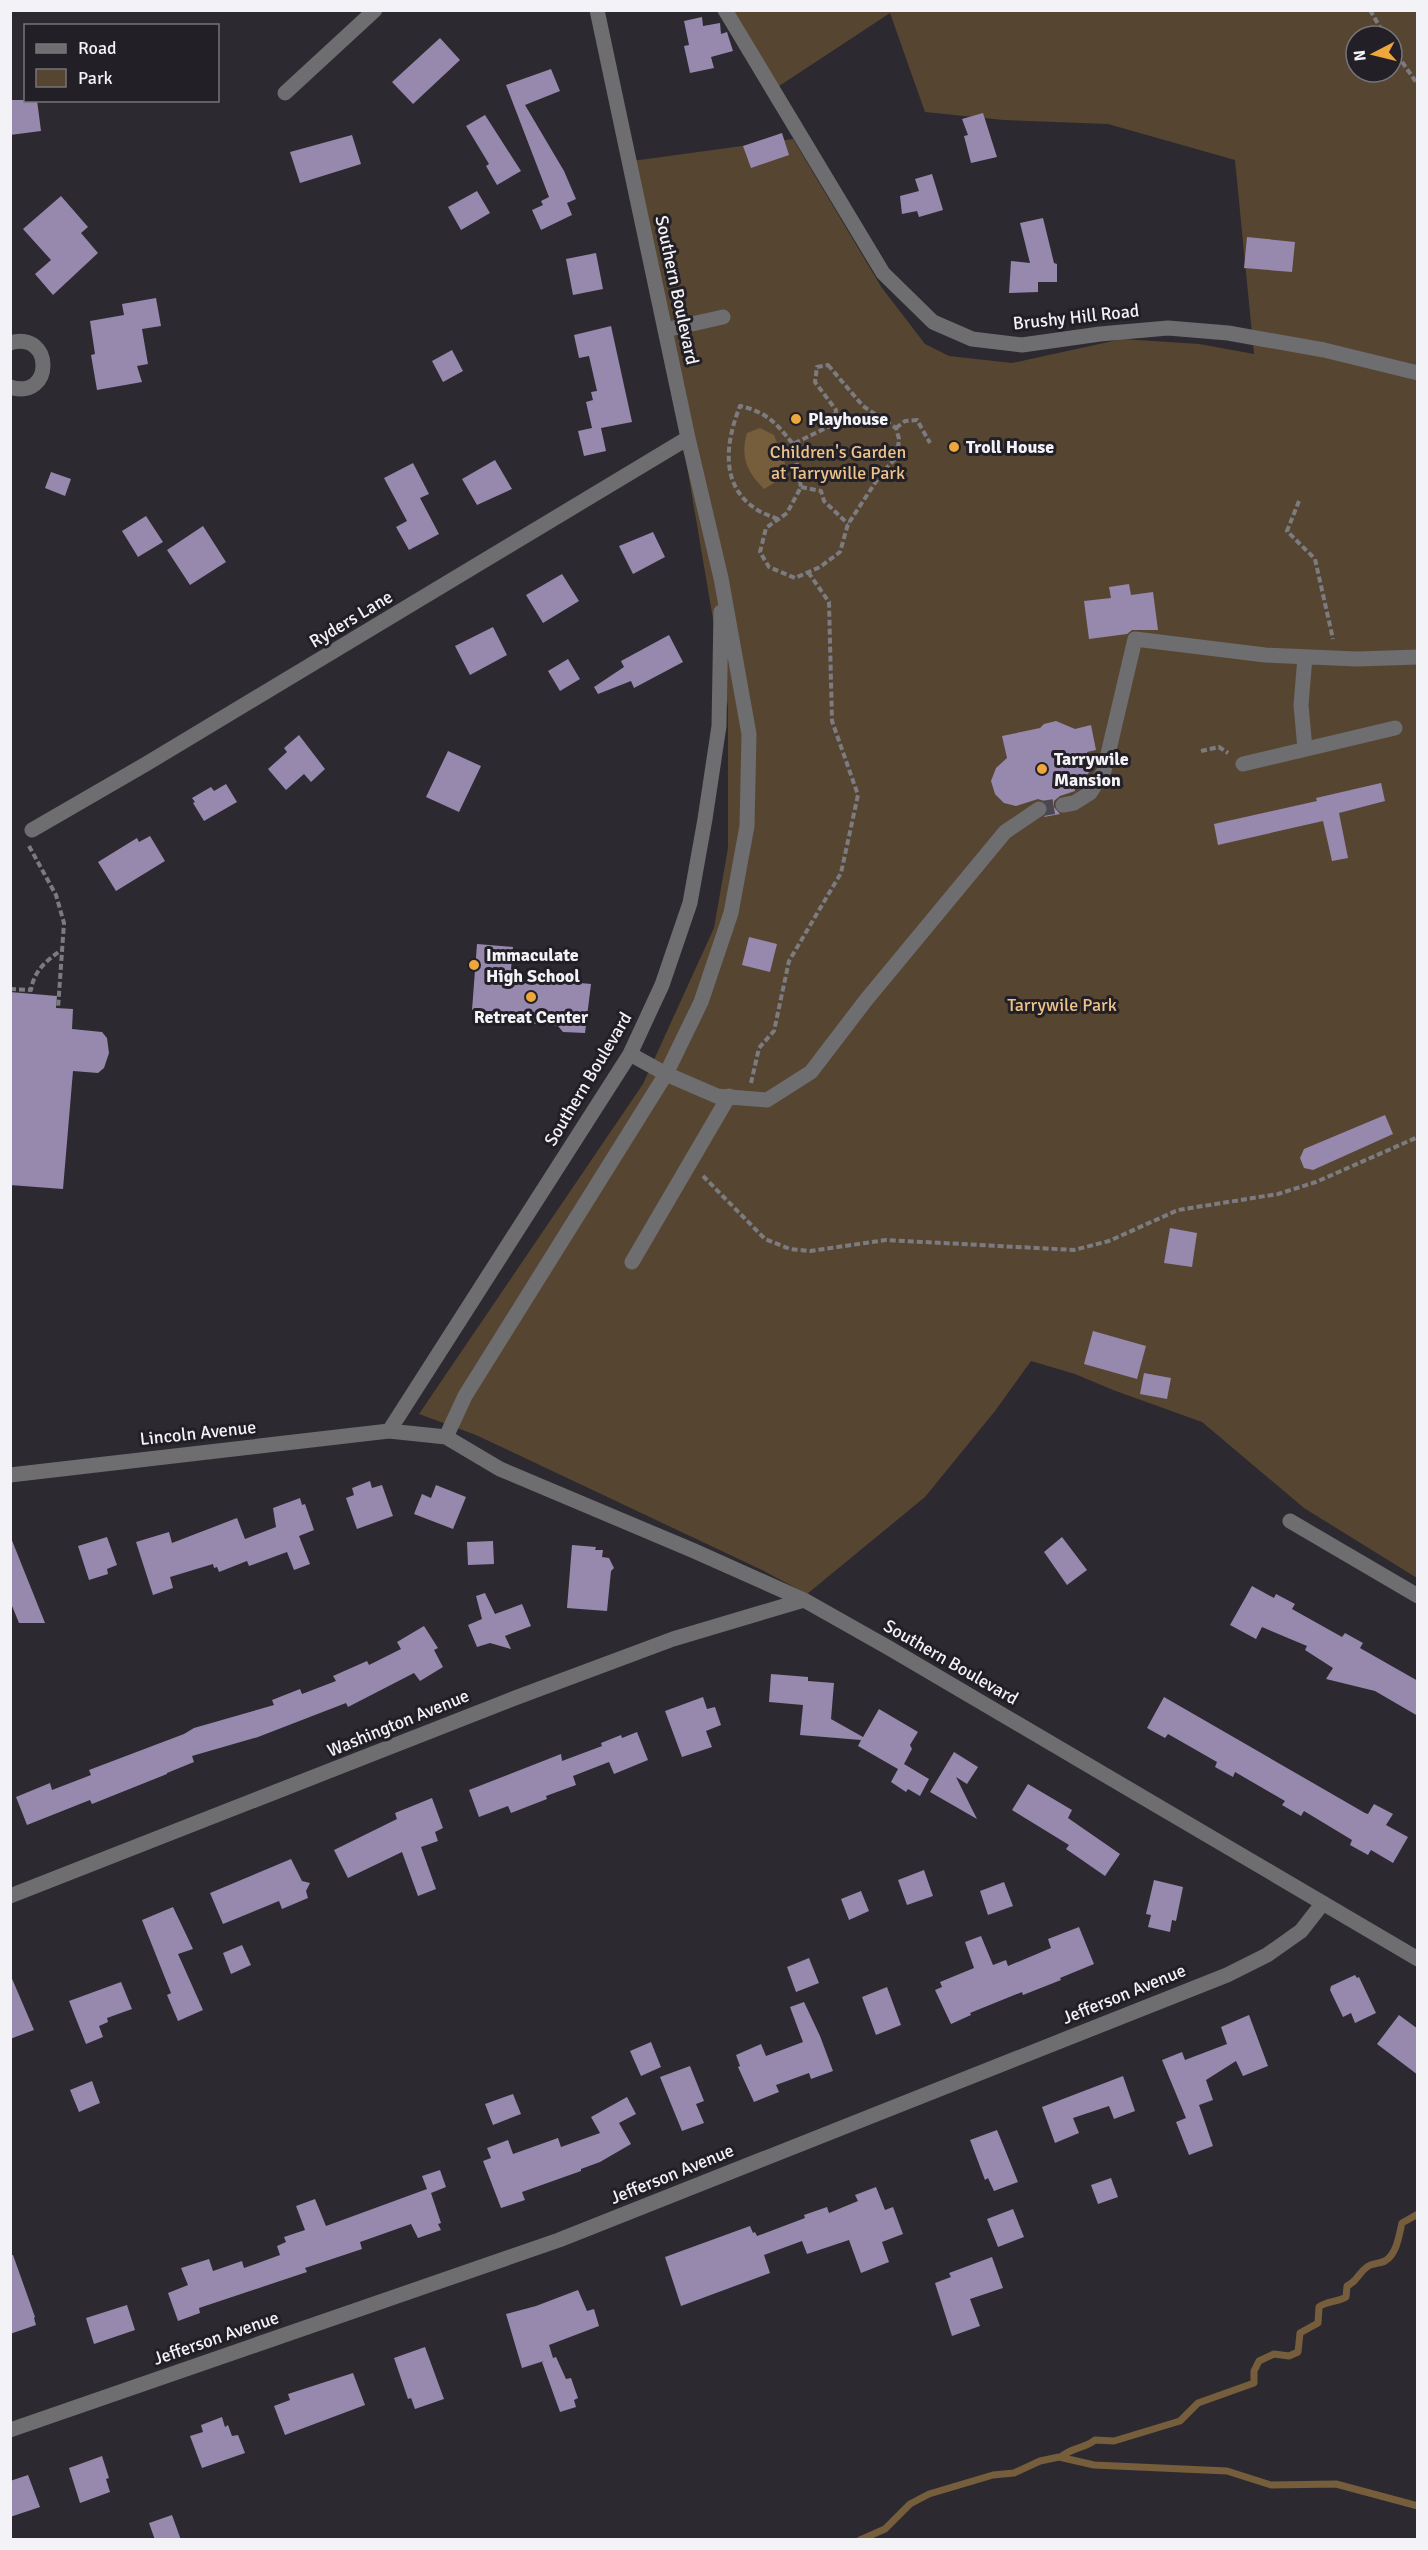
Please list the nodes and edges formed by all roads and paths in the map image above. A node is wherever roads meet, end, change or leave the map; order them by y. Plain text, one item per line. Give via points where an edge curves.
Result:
1 (375, 10) edge
2 (597, 10) edge
3 (726, 10) edge
4 (1370, 10) edge
5 (1378, 24) edge
6 (1404, 65) edge
7 (1418, 85) edge
8 (285, 93) dead end
9 (723, 317) dead end
10 (665, 330) junction
11 (10, 344) edge
12 (1418, 373) edge
13 (10, 387) edge
14 (896, 428) junction
15 (688, 438) junction
16 (930, 443) dead end
17 (793, 444) junction
18 (801, 487) junction
19 (1299, 501) dead end
20 (778, 519) junction
21 (848, 524) junction
22 (808, 572) junction
23 (721, 578) junction
24 (1305, 657) junction
25 (1418, 657) edge
26 (1337, 658) junction
27 (1395, 728) dead end
28 (1219, 747) dead end
29 (1305, 749) junction
30 (1201, 751) dead end
31 (1243, 764) dead end
32 (1064, 805) tunnel mouth
33 (1040, 809) tunnel mouth
34 (30, 838) joint
35 (63, 948) junction
36 (10, 989) edge
37 (58, 1008) dead end
38 (630, 1054) junction
39 (666, 1074) junction
40 (729, 1096) junction
41 (747, 1098) junction
42 (1418, 1137) edge
43 (690, 1163) junction
44 (633, 1262) dead end
45 (389, 1431) junction
46 (446, 1437) junction
47 (10, 1475) edge
48 (1290, 1521) dead end
49 (1418, 1596) edge
50 (804, 1600) junction
51 (10, 1896) edge
52 (1323, 1903) junction
53 (1418, 1959) edge
54 (10, 2430) edge

1 - 8 street
2 - 10 street, Southern Boulevard
3 - 12 street, Brushy Hill Road via 883,273 933,322 972,339 1022,345 1168,327 1228,333
4 - 5 path
6 - 7 path
9 - 10 street
10 - 15 street, Southern Boulevard
11 - 13 street via 32,344 44,364 40,379 34,384 19,389
14 - 16 path via 905,421 917,420
14 - 17 path via 863,406 828,365 817,367 815,382 836,410 834,424
14 - 21 path via 897,458 881,474
15 - 23 street, Southern Boulevard
15 - 34 street, Ryders Lane
17 - 18 path
17 - 20 path via 774,421 740,405 727,452 732,477 740,494 756,509
18 - 20 path via 787,513
18 - 21 path via 821,491 824,501
19 - 26 path via 1287,531 1315,560
20 - 22 path via 766,528 760,552 769,567 795,578
21 - 22 path via 840,552
22 - 41 path via 829,602 832,722 858,795 842,873 789,962 774,1031 759,1048
23 - 38 street, Southern Boulevard via 719,726 690,903 662,985
23 - 39 street, Southern Boulevard via 749,734 747,826 731,913 701,1002
24 - 26 street
24 - 29 street via 1301,705
24 - 32 street via 1135,639 1104,771 1090,793
25 - 26 street
27 - 29 street
28 - 30 path
29 - 31 street
33 - 41 street via 1005,832 811,1072 767,1100
34 - 35 path via 56,895 64,923
35 - 36 path via 45,962 33,978 31,990
35 - 37 path
38 - 39 street
38 - 45 street, Southern Boulevard
39 - 40 street via 717,1096
39 - 46 street, Southern Boulevard via 465,1396
40 - 41 street
40 - 43 street
42 - 43 path via 1316,1182 1278,1194 1178,1210 1109,1240 1074,1250 886,1240 810,1251 790,1249 765,1239
43 - 44 street
45 - 46 street, Southern Boulevard
45 - 47 street, Lincoln Avenue
46 - 50 street, Southern Boulevard via 500,1469
48 - 49 street
50 - 51 street, Washington Avenue via 673,1639
50 - 52 street, Southern Boulevard
52 - 53 street, Southern Boulevard
52 - 54 street, Jefferson Avenue via 1301,1931 1267,1955 1227,1974 559,2240

